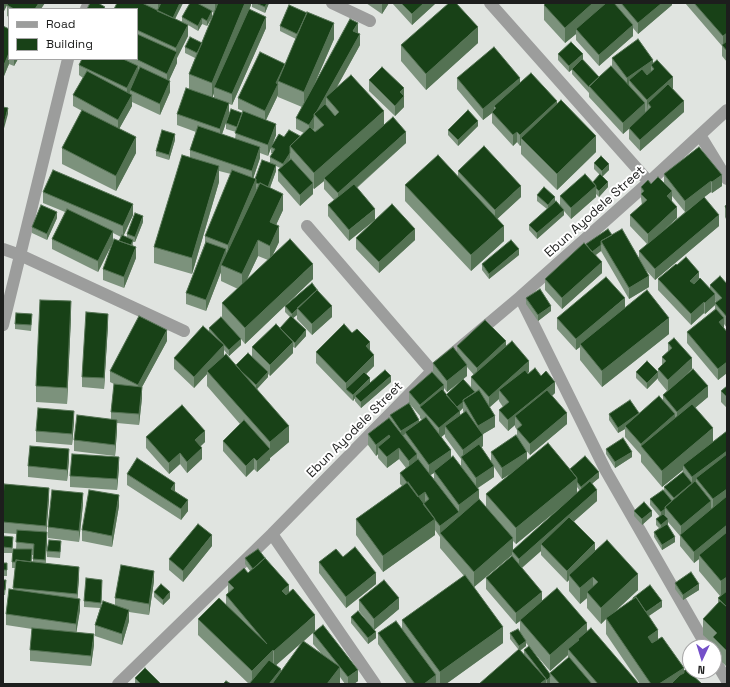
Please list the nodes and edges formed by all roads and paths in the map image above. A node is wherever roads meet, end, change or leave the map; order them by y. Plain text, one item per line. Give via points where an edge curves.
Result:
1 (332, 3) edge
2 (490, 3) edge
3 (370, 21) dead end
4 (68, 60) edge
5 (727, 110) edge
6 (700, 134) junction
7 (727, 178) edge
8 (649, 182) junction
9 (307, 226) dead end
10 (3, 249) edge
11 (20, 255) junction
12 (520, 297) junction
13 (3, 326) edge
14 (184, 331) dead end
15 (432, 371) junction
16 (272, 534) junction
17 (702, 639) edge
18 (722, 672) edge
19 (727, 681) edge
20 (118, 684) edge
21 (375, 684) edge

1 - 3 street
2 - 8 street
4 - 11 street
5 - 6 street, Ebun Ayodele Street
6 - 7 street
6 - 8 street, Ebun Ayodele Street
8 - 12 street, Ebun Ayodele Street
9 - 15 street
10 - 11 street
11 - 13 street
11 - 14 street
12 - 15 street, Ebun Ayodele Street
12 - 17 street via 606,471
15 - 16 street, Ebun Ayodele Street
16 - 20 street, Ebun Ayodele Street
16 - 21 street
18 - 19 street

